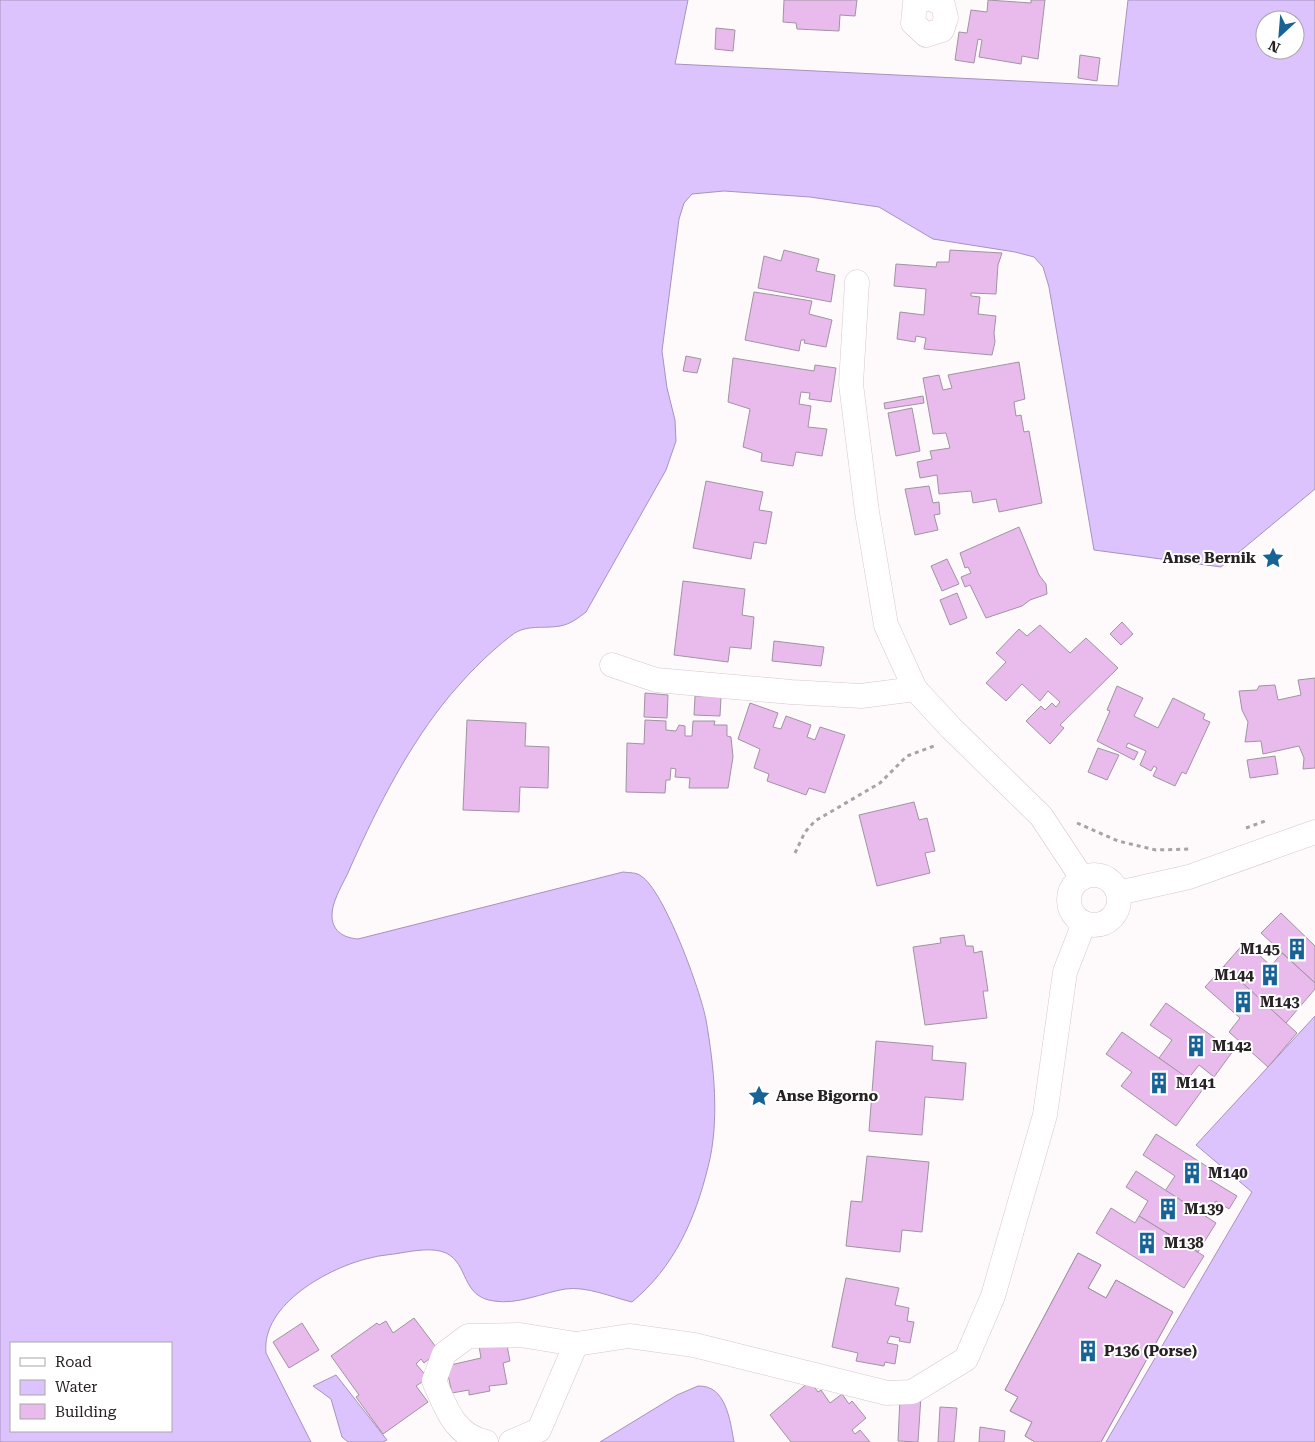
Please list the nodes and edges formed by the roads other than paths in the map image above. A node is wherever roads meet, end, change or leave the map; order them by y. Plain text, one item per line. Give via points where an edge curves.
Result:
1 (923, 0) edge
2 (934, 0) edge
3 (857, 282) dead end
4 (612, 665) dead end
5 (915, 689) junction
6 (1315, 832) edge
7 (1082, 878) junction
8 (1118, 893) junction
9 (1084, 923) junction
10 (576, 1344) junction
11 (486, 1442) edge
12 (511, 1442) edge

1 - 2 street via 915,3 913,23 926,35 942,30 946,18 943,5
3 - 5 street via 851,384 867,512 886,626
4 - 5 street via 656,680 791,692 861,696
5 - 7 street via 1041,816
6 - 8 street via 1189,876
7 - 8 street via 1089,875 1103,877 1115,886
7 - 9 street via 1071,890 1070,905
8 - 9 street via 1114,915 1100,924
9 - 10 street via 1065,972 1045,1116 993,1296 966,1359 912,1392 887,1393 685,1344 629,1336
10 - 11 street via 520,1335 468,1336 444,1354 434,1381 451,1418 471,1439
10 - 12 street via 539,1430

